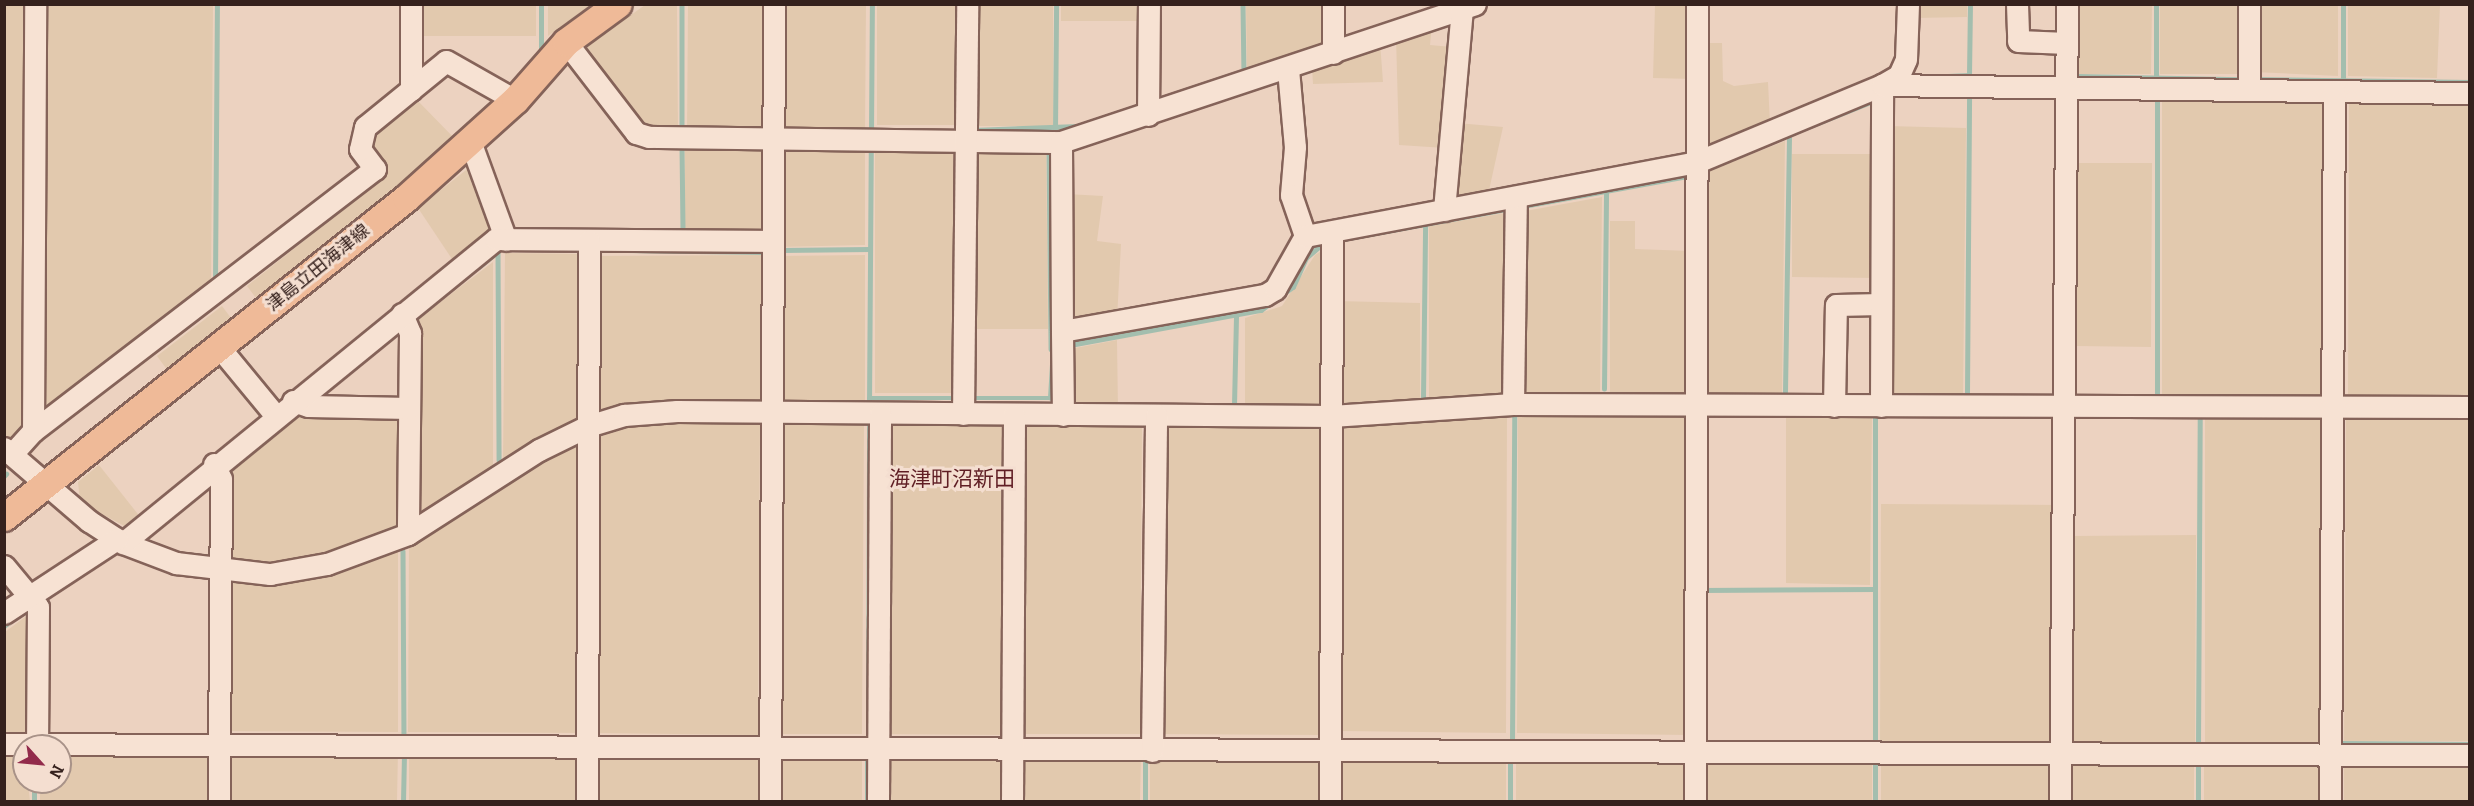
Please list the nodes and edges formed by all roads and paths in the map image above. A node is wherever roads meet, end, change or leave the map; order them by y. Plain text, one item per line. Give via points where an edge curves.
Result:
1 (35, 4) edge
2 (411, 4) edge
3 (618, 4) edge
4 (774, 4) edge
5 (967, 4) edge
6 (1149, 4) edge
7 (1333, 4) edge
8 (1698, 4) edge
9 (1908, 4) edge
10 (2017, 4) edge
11 (2067, 4) edge
12 (2249, 4) edge
13 (1468, 7) edge
14 (566, 42) junction
15 (2067, 43) junction
16 (1333, 53) junction
17 (1288, 69) junction
18 (1882, 85) junction
19 (2067, 86) junction
20 (411, 90) junction
21 (2249, 90) junction
22 (2334, 91) junction
23 (2469, 93) edge
24 (515, 100) junction
25 (1148, 115) junction
26 (772, 139) junction
27 (470, 141) junction
28 (966, 141) junction
29 (1061, 142) junction
30 (1697, 162) junction
31 (1516, 196) junction
32 (1444, 210) junction
33 (1332, 232) junction
34 (1305, 236) junction
35 (506, 240) junction
36 (589, 241) junction
37 (772, 241) junction
38 (1881, 304) junction
39 (402, 314) junction
40 (1062, 332) junction
41 (219, 347) junction
42 (293, 401) junction
43 (1513, 404) junction
44 (1697, 405) junction
45 (1834, 406) junction
46 (1881, 406) junction
47 (2469, 407) edge
48 (409, 408) junction
49 (2067, 408) junction
50 (2331, 408) junction
51 (772, 412) junction
52 (873, 413) junction
53 (963, 414) junction
54 (275, 415) junction
55 (1014, 415) junction
56 (1064, 415) junction
57 (1156, 415) junction
58 (1331, 416) junction
59 (588, 426) junction
60 (33, 431) junction
61 (9, 456) edge
62 (214, 464) junction
63 (45, 486) junction
64 (4, 517) edge
65 (408, 534) junction
66 (120, 541) junction
67 (4, 566) edge
68 (219, 572) junction
69 (28, 595) junction
70 (4, 613) edge
71 (37, 734) edge
72 (72, 745) edge
73 (219, 745) junction
74 (587, 748) junction
75 (771, 749) junction
76 (872, 749) junction
77 (1013, 750) junction
78 (1152, 751) junction
79 (1330, 751) junction
80 (1695, 751) junction
81 (2060, 753) junction
82 (2331, 755) junction
83 (2469, 755) edge
84 (219, 801) edge
85 (587, 801) edge
86 (771, 801) edge
87 (878, 801) edge
88 (1012, 801) edge
89 (1330, 801) edge
90 (1695, 801) edge
91 (2060, 801) edge
92 (2330, 801) edge

1 - 60 street
2 - 20 street
3 - 14 main road, 津島立田海津線
4 - 26 street
5 - 28 street
6 - 25 street
7 - 16 street
8 - 30 street
9 - 18 street via 1906,59 1899,75
10 - 15 street via 2018,41
11 - 15 street
12 - 21 street
13 - 16 street
13 - 32 street
14 - 24 main road, 津島立田海津線
14 - 26 street via 636,133
15 - 19 street
16 - 17 street
17 - 25 street
17 - 34 street via 1295,147 1291,195
18 - 19 street
18 - 30 street
18 - 38 street
19 - 21 street
19 - 49 street
20 - 24 street via 446,62
20 - 60 street via 365,127 360,149 375,169
21 - 22 street
22 - 23 street
22 - 50 street
24 - 27 main road, 津島立田海津線
25 - 29 street
26 - 28 street
26 - 37 street
27 - 35 street
27 - 41 main road, 津島立田海津線
28 - 29 street
28 - 53 street
29 - 40 street
30 - 31 street
30 - 44 street
31 - 32 street
31 - 43 street
32 - 33 street
33 - 34 street
33 - 58 street
34 - 40 street via 1275,289 1265,296
35 - 36 street
35 - 39 street via 496,239
36 - 37 street
36 - 59 street
37 - 51 street
38 - 45 street via 1836,305
38 - 46 street
39 - 42 street
39 - 48 street via 410,333
40 - 56 street
41 - 54 street
41 - 63 main road, 津島立田海津線
42 - 48 street via 308,406
42 - 54 street
43 - 44 street
43 - 58 street
44 - 45 street
44 - 80 street
45 - 46 street
46 - 49 street
47 - 50 street
48 - 65 street
49 - 50 street
49 - 81 street
50 - 82 street
51 - 52 street
51 - 59 street via 624,415
51 - 75 street
52 - 53 street
52 - 76 street
53 - 55 street
54 - 62 street
55 - 56 street
55 - 77 street
56 - 57 street
57 - 58 street
57 - 78 street
58 - 79 street
59 - 65 street via 539,450
59 - 74 street
60 - 61 street
61 - 63 street
62 - 66 street
62 - 68 street via 221,479
63 - 64 main road, 津島立田海津線
63 - 66 street
65 - 68 street via 327,564 270,574
66 - 68 street
66 - 69 street
67 - 69 street
68 - 73 street
69 - 70 street
69 - 71 street via 38,607
72 - 73 street
73 - 74 street
73 - 84 street
74 - 75 street
74 - 85 street
75 - 76 street
75 - 86 street
76 - 77 street
76 - 87 street
77 - 78 street
77 - 88 street
78 - 79 street
79 - 80 street
79 - 89 street
80 - 81 street
80 - 90 street
81 - 82 street
81 - 91 street
82 - 83 street
82 - 92 street

